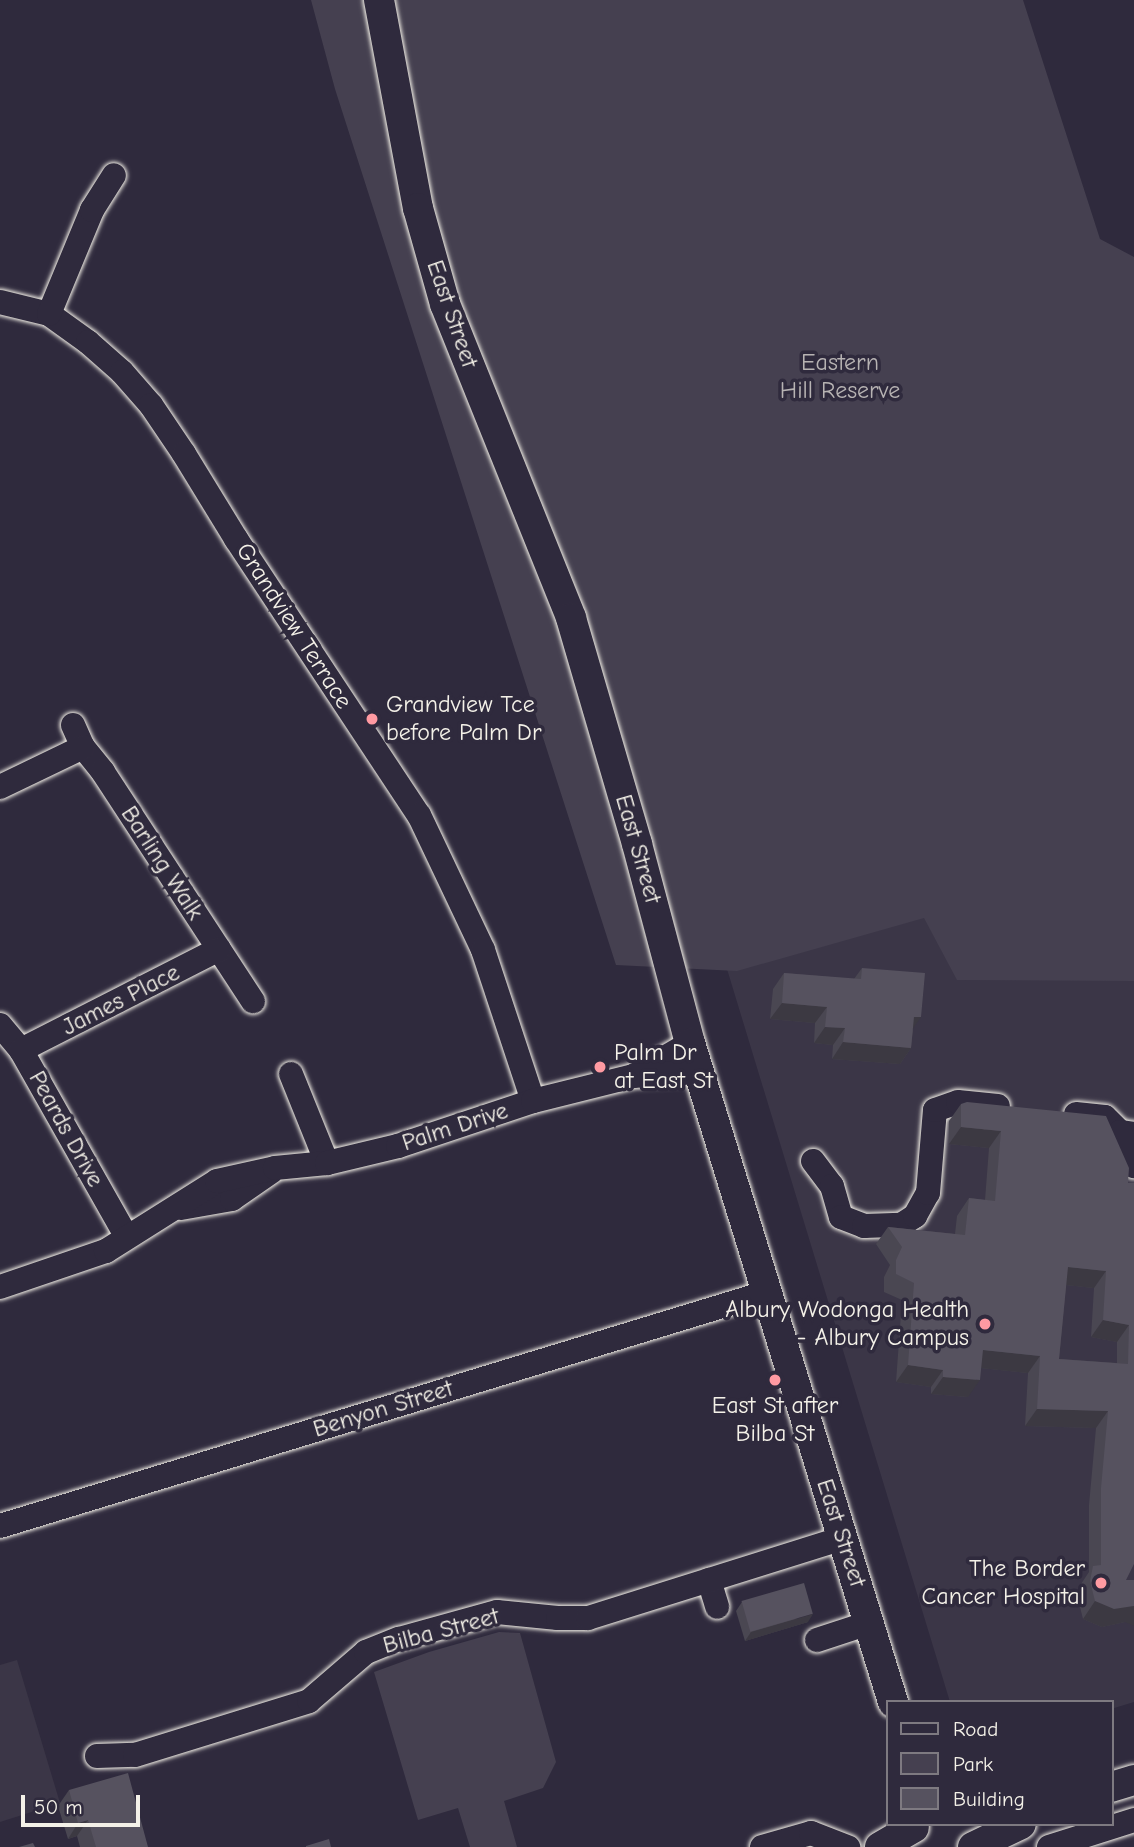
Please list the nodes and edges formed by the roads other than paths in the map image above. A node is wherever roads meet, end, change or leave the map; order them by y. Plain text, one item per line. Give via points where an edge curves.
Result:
1 (379, 0) edge
2 (114, 175) dead end
3 (0, 302) edge
4 (48, 314) junction
5 (72, 724) dead end
6 (83, 747) junction
7 (0, 787) edge
8 (219, 949) junction
9 (253, 1001) dead end
10 (0, 1025) edge
11 (690, 1043) junction
12 (22, 1050) junction
13 (699, 1072) junction
14 (292, 1074) dead end
15 (633, 1076) junction
16 (533, 1101) junction
17 (1024, 1109) edge
18 (1051, 1111) edge
19 (1129, 1133) edge
20 (813, 1161) dead end
21 (327, 1163) junction
22 (1134, 1166) edge
23 (127, 1237) junction
24 (0, 1287) edge
25 (765, 1293) junction
26 (0, 1526) edge
27 (842, 1538) junction
28 (709, 1580) junction
29 (718, 1607) dead end
30 (869, 1623) junction
31 (817, 1640) dead end
32 (892, 1700) edge
33 (97, 1756) dead end
34 (1134, 1780) edge
35 (1113, 1786) edge
36 (1134, 1820) edge
37 (970, 1826) edge
38 (1017, 1826) edge
39 (914, 1833) edge
40 (762, 1847) edge
41 (848, 1847) edge
42 (880, 1847) edge
43 (973, 1847) edge
44 (1049, 1847) edge

1 - 11 main road, East Street via 418,208 444,304 571,618
2 - 4 street via 92,209
3 - 4 street, Grandview Terrace
4 - 16 street, Grandview Terrace via 122,372 151,405 419,815 483,950
5 - 6 street, Barling Walk
6 - 7 street
6 - 8 street, Barling Walk
8 - 9 street, Barling Walk
8 - 12 street, James Place
10 - 12 street, Peards Drive
11 - 13 main road, East Street
11 - 15 street, Palm Drive
12 - 23 street, Peards Drive
13 - 15 street, Palm Drive
13 - 25 main road, East Street
14 - 21 street
15 - 16 street, Palm Drive
16 - 21 street, Palm Drive via 398,1146
17 - 20 street via 958,1102 935,1110 929,1193 915,1216 901,1225 864,1226 841,1217 832,1186
18 - 19 street via 1105,1117
19 - 22 street via 1128,1159
21 - 23 street, Palm Drive via 217,1181
23 - 24 street, Palm Drive via 82,1261
25 - 26 street, Benyon Street
25 - 27 main road, East Street
27 - 28 street, Bilba Street
27 - 30 main road, East Street
28 - 29 street
28 - 33 street, Bilba Street via 588,1618 497,1612 412,1636 366,1652 309,1701 135,1755
30 - 31 street
30 - 32 main road, East Street
34 - 35 main road
36 - 44 street
37 - 43 main road
38 - 43 main road
39 - 42 main road
40 - 41 street via 811,1833

